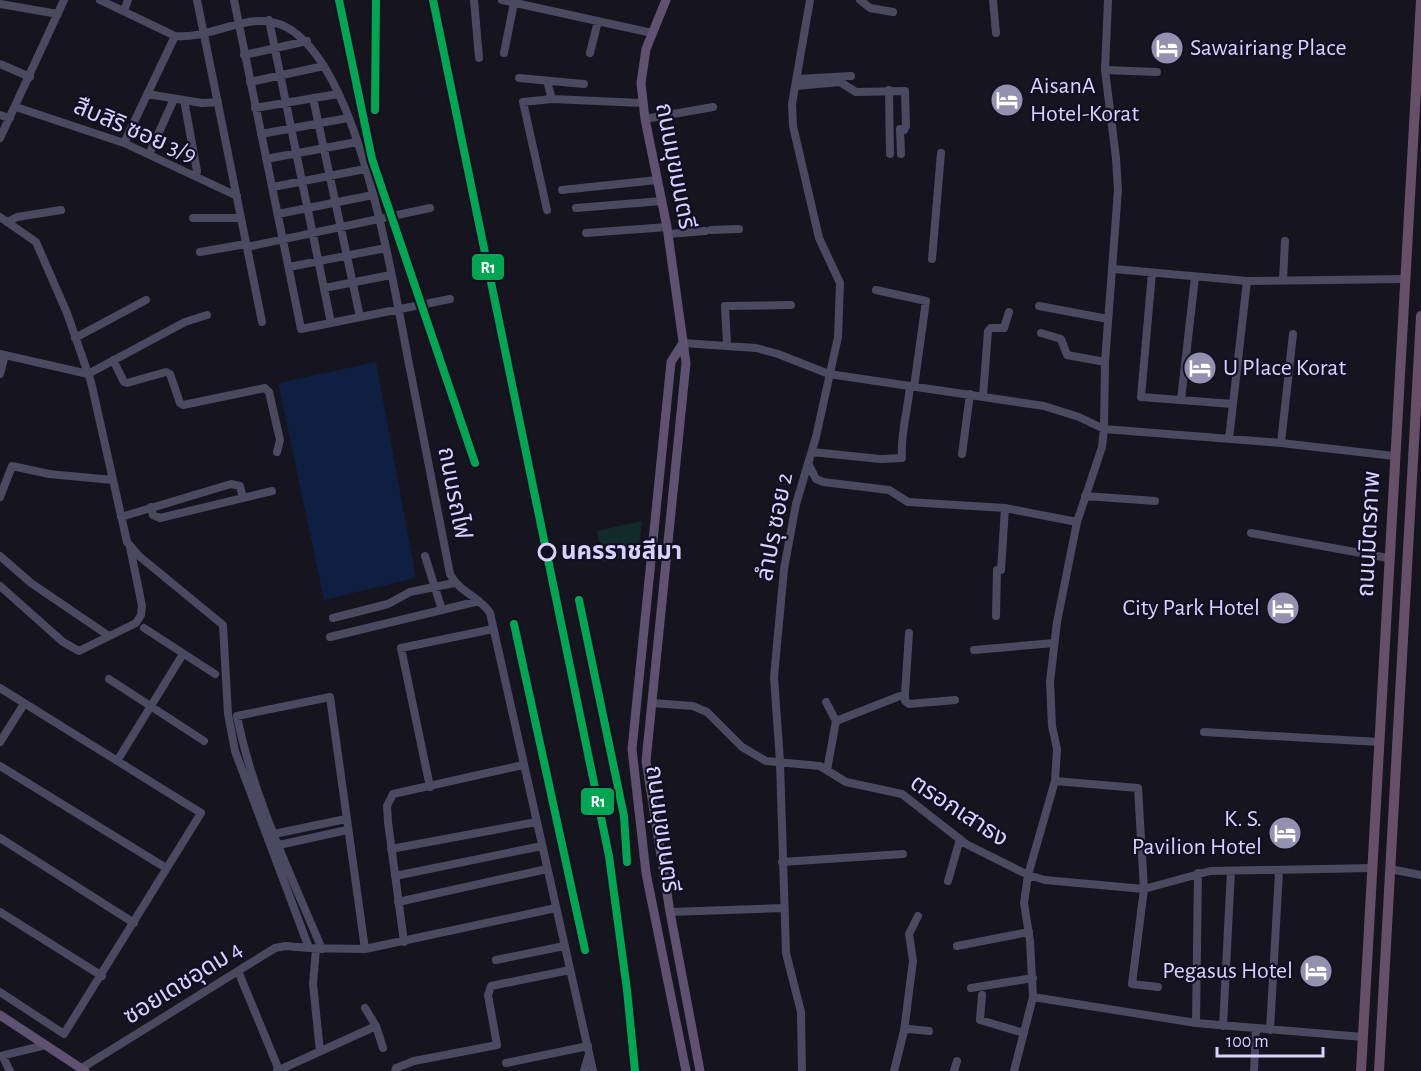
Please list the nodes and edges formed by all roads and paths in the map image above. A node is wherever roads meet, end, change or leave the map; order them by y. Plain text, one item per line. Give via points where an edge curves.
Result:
1 (64, 0) edge
2 (100, 0) edge
3 (128, 0) edge
4 (197, 0) edge
5 (234, 0) edge
6 (474, 0) edge
7 (502, 0) edge
8 (666, 0) edge
9 (810, 0) edge
10 (860, 0) edge
11 (993, 0) edge
12 (1108, 0) edge
13 (1421, 0) edge
14 (514, 3) junction
15 (0, 4) edge
16 (123, 11) junction
17 (893, 12) dead end
18 (58, 14) junction
19 (269, 20) junction
20 (598, 21) junction
21 (239, 25) junction
22 (652, 33) junction
23 (996, 33) dead end
24 (204, 34) junction
25 (175, 36) junction
26 (307, 41) junction
27 (275, 48) junction
28 (504, 52) dead end
29 (590, 53) dead end
30 (244, 55) junction
31 (479, 58) dead end
32 (0, 64) edge
33 (324, 66) junction
34 (1105, 70) junction
35 (1157, 72) dead end
36 (280, 75) junction
37 (30, 76) junction
38 (851, 76) dead end
39 (519, 78) dead end
40 (547, 81) junction
41 (250, 82) junction
42 (797, 82) junction
43 (584, 84) dead end
44 (889, 90) junction
45 (147, 94) junction
46 (338, 94) junction
47 (313, 98) junction
48 (174, 99) junction
49 (552, 99) junction
50 (184, 100) junction
51 (218, 102) junction
52 (286, 102) junction
53 (642, 103) junction
54 (713, 107) dead end
55 (16, 108) junction
56 (255, 108) junction
57 (0, 115) edge
58 (10, 118) junction
59 (348, 118) junction
60 (645, 118) junction
61 (319, 123) junction
62 (291, 129) junction
63 (261, 134) junction
64 (0, 138) edge
65 (357, 142) junction
66 (124, 143) junction
67 (324, 148) junction
68 (151, 150) dead end
69 (296, 153) junction
70 (941, 153) dead end
71 (890, 154) dead end
72 (901, 154) dead end
73 (266, 159) junction
74 (365, 169) junction
75 (197, 171) dead end
76 (330, 176) junction
77 (657, 180) junction
78 (302, 181) junction
79 (273, 187) junction
80 (562, 190) dead end
81 (373, 195) junction
82 (237, 196) junction
83 (662, 201) junction
84 (336, 202) junction
85 (308, 208) junction
86 (430, 208) dead end
87 (576, 208) dead end
88 (61, 210) dead end
89 (548, 210) dead end
90 (278, 214) junction
91 (193, 218) dead end
92 (241, 218) junction
93 (4, 219) edge
94 (380, 220) junction
95 (342, 228) junction
96 (739, 229) dead end
97 (668, 230) junction
98 (313, 233) junction
99 (586, 233) dead end
100 (284, 239) junction
101 (1285, 241) dead end
102 (246, 245) junction
103 (386, 248) junction
104 (200, 252) dead end
105 (348, 255) junction
106 (932, 259) dead end
107 (318, 261) junction
108 (289, 267) junction
109 (1114, 269) junction
110 (1152, 273) junction
111 (391, 275) junction
112 (1195, 277) junction
113 (1404, 279) junction
114 (1283, 280) junction
115 (1247, 281) junction
116 (353, 282) junction
117 (324, 288) junction
118 (876, 290) dead end
119 (450, 299) dead end
120 (146, 300) dead end
121 (791, 305) dead end
122 (1039, 306) dead end
123 (398, 310) junction
124 (1009, 312) dead end
125 (207, 315) dead end
126 (1421, 316) edge
127 (360, 317) junction
128 (1108, 319) junction
129 (262, 322) dead end
130 (331, 323) junction
131 (1041, 333) dead end
132 (1293, 334) dead end
133 (75, 338) junction
134 (683, 343) junction
135 (727, 345) junction
136 (2, 354) edge
137 (113, 360) junction
138 (1105, 362) junction
139 (0, 374) edge
140 (88, 374) junction
141 (829, 374) junction
142 (912, 386) junction
143 (970, 394) junction
144 (983, 396) junction
145 (1181, 400) junction
146 (1233, 404) junction
147 (1104, 429) junction
148 (1229, 439) junction
149 (1281, 443) junction
150 (277, 452) dead end
151 (812, 452) junction
152 (962, 454) dead end
153 (1394, 456) junction
154 (808, 463) junction
155 (113, 480) junction
156 (272, 491) dead end
157 (1085, 496) junction
158 (0, 497) edge
159 (243, 498) junction
160 (1155, 501) dead end
161 (151, 507) junction
162 (1005, 508) junction
163 (121, 517) junction
164 (1077, 522) junction
165 (1251, 533) dead end
166 (130, 545) junction
167 (0, 556) edge
168 (425, 556) dead end
169 (1388, 558) junction
170 (454, 583) junction
171 (0, 586) edge
172 (434, 588) junction
173 (479, 601) junction
174 (442, 610) junction
175 (996, 616) dead end
176 (333, 618) dead end
177 (144, 628) dead end
178 (493, 629) junction
179 (909, 633) dead end
180 (109, 636) junction
181 (330, 637) dead end
182 (1054, 643) junction
183 (974, 650) dead end
184 (183, 654) junction
185 (214, 674) dead end
186 (109, 679) dead end
187 (0, 688) edge
188 (905, 694) junction
189 (955, 700) dead end
190 (826, 702) dead end
191 (652, 703) junction
192 (24, 704) junction
193 (151, 706) junction
194 (638, 707) junction
195 (836, 721) junction
196 (1204, 732) dead end
197 (204, 741) dead end
198 (0, 742) edge
199 (1379, 742) junction
200 (117, 761) junction
201 (780, 762) junction
202 (523, 765) junction
203 (0, 766) edge
204 (827, 770) junction
205 (1055, 781) junction
206 (430, 787) junction
207 (346, 819) junction
208 (536, 822) junction
209 (347, 830) junction
210 (274, 834) junction
211 (0, 838) edge
212 (960, 839) junction
213 (279, 844) junction
214 (542, 846) junction
215 (391, 849) junction
216 (903, 854) dead end
217 (782, 862) junction
218 (166, 868) junction
219 (1373, 868) junction
220 (1390, 869) junction
221 (547, 870) junction
222 (663, 871) junction
223 (1231, 871) junction
224 (1279, 872) junction
225 (646, 873) junction
226 (1198, 873) junction
227 (1029, 875) junction
228 (1421, 875) edge
229 (395, 876) junction
230 (948, 881) dead end
231 (1144, 889) junction
232 (398, 902) junction
233 (556, 908) junction
234 (783, 908) junction
235 (0, 912) edge
236 (669, 912) junction
237 (918, 916) dead end
238 (134, 923) junction
239 (1029, 932) junction
240 (404, 942) junction
241 (564, 946) junction
242 (957, 946) dead end
243 (316, 949) junction
244 (365, 949) junction
245 (496, 960) dead end
246 (570, 970) junction
247 (238, 971) junction
248 (102, 976) junction
249 (1033, 978) junction
250 (1158, 987) dead end
251 (971, 988) dead end
252 (0, 992) edge
253 (982, 995) dead end
254 (1033, 997) junction
255 (365, 1008) dead end
256 (0, 1015) edge
257 (1196, 1023) junction
258 (376, 1026) junction
259 (1223, 1026) junction
260 (1256, 1029) junction
261 (1270, 1030) junction
262 (904, 1031) junction
263 (929, 1031) dead end
264 (1023, 1034) junction
265 (1363, 1037) junction
266 (46, 1045) junction
267 (383, 1048) dead end
268 (588, 1049) junction
269 (320, 1051) junction
270 (1, 1056) edge
271 (957, 1061) dead end
272 (506, 1063) dead end
273 (84, 1070) edge
274 (278, 1070) edge
275 (10, 1071) edge
276 (394, 1071) edge
277 (584, 1071) edge
278 (591, 1071) edge
279 (686, 1071) edge
280 (700, 1071) edge
281 (802, 1071) edge
282 (894, 1071) edge
283 (954, 1071) edge
284 (1014, 1071) edge
285 (1254, 1071) edge
286 (1361, 1071) edge
287 (1379, 1071) edge

1 - 18 street
2 - 16 street
3 - 16 street
4 - 24 street, สืบสิริ ซอย 3/9
5 - 21 street
6 - 31 street
7 - 14 street
8 - 22 main road, ถนนมุขมนตรี
9 - 42 street, ลำปรุ ซอย 2
10 - 17 street via 870,8
11 - 23 street
12 - 34 street
13 - 113 highway, ถนนมิตรภาพ
14 - 20 street
14 - 28 street
15 - 18 street
16 - 25 street
18 - 37 street
19 - 21 street
19 - 26 street, ถนนรถไฟ
19 - 27 street
20 - 22 street
20 - 29 street
21 - 24 street
21 - 30 street
22 - 53 main road, ถนนมุขมนตรี via 643,63
24 - 25 street
24 - 51 street, สืบสิริ ซอย 3/9
25 - 45 street
26 - 27 street
26 - 33 street, ถนนรถไฟ
27 - 30 street
27 - 36 street
30 - 41 street
32 - 37 street
33 - 36 street
33 - 46 street, ถนนรถไฟ
34 - 35 street
34 - 109 street via 1116,158
36 - 41 street
36 - 52 street
37 - 55 street
38 - 42 street
39 - 40 street
40 - 43 street
40 - 49 street
41 - 56 street
42 - 44 street via 843,82 856,92
42 - 141 street, ลำปรุ ซอย 2 via 793,126 809,206 840,283 838,337
44 - 71 street
44 - 72 street via 906,94 906,126 900,129
45 - 48 street
45 - 66 street
46 - 47 street
46 - 59 street, ถนนรถไฟ
47 - 52 street
47 - 61 street
48 - 50 street
48 - 68 street
49 - 53 street
49 - 89 street via 525,100 522,105
50 - 51 street
50 - 75 street
51 - 82 street, สืบสิริ ซอย 3/9
52 - 56 street
52 - 62 street
53 - 60 main road, ถนนมุขมนตรี
54 - 60 street
55 - 58 street
55 - 66 street, สืบสิริ ซอย 3/9
56 - 63 street
57 - 58 street
58 - 64 street
59 - 61 street
59 - 65 street, ถนนรถไฟ
60 - 77 main road, ถนนมุขมนตรี
61 - 62 street
61 - 67 street
62 - 63 street
62 - 69 street
63 - 73 street
65 - 67 street
65 - 74 street, ถนนรถไฟ
66 - 82 street, สืบสิริ ซอย 3/9
67 - 69 street
67 - 76 street
69 - 73 street
69 - 78 street
70 - 106 street
73 - 79 street
74 - 76 street
74 - 81 street, ถนนรถไฟ
76 - 78 street
76 - 84 street
77 - 80 street
77 - 83 main road, ถนนมุขมนตรี
78 - 79 street
78 - 85 street
79 - 90 street
81 - 84 street
81 - 94 street, ถนนรถไฟ
82 - 92 street, สืบสิริ ซอย 3/9
83 - 87 street
83 - 97 main road, ถนนมุขมนตรี
84 - 85 street
84 - 95 street
85 - 90 street
85 - 98 street
86 - 94 street
88 - 93 street
90 - 100 street
91 - 92 street
92 - 102 street, สืบสิริ ซอย 3/9
93 - 133 street via 36,242
94 - 95 street
94 - 103 street, ถนนรถไฟ
95 - 98 street
95 - 105 street
96 - 97 street
97 - 99 street
97 - 134 main road, ถนนมุขมนตรี
98 - 100 street
98 - 107 street
100 - 102 street
100 - 108 street
101 - 114 street
102 - 104 street
102 - 129 street, สืบสิริ ซอย 3/9
103 - 105 street
103 - 111 street, ถนนรถไฟ
105 - 107 street
105 - 116 street
107 - 108 street
107 - 117 street
108 - 130 street via 301,329
109 - 110 street
109 - 128 street
110 - 112 street
110 - 145 street via 1141,397
111 - 116 street
111 - 123 street, ถนนรถไฟ
112 - 115 street
112 - 145 street
113 - 114 street
113 - 153 highway, ถนนมิตรภาพ
114 - 115 street
115 - 146 street
116 - 117 street
116 - 127 street
117 - 130 street
118 - 142 street via 926,301
119 - 123 street
120 - 133 street
121 - 135 street via 725,306
122 - 128 street
123 - 127 street
123 - 170 street, ถนนรถไฟ
124 - 144 street via 1004,328 988,331
125 - 137 street via 185,322
126 - 220 highway, ถนนมิตรภาพ
127 - 130 street
128 - 138 street
131 - 138 street via 1061,339 1067,355
132 - 149 street
133 - 140 street
134 - 135 street
134 - 191 main road, ถนนมุขมนตรี via 686,363
134 - 194 main road, ถนนมุขมนตรี via 671,362
135 - 141 street via 778,354
136 - 139 street
136 - 140 street
137 - 140 street
137 - 150 street via 127,383 171,374 183,405 265,388 280,440
138 - 147 street
140 - 155 street
141 - 142 street
141 - 151 street, ลำปรุ ซอย 2
142 - 143 street
142 - 151 street via 902,458
143 - 144 street
143 - 152 street
144 - 147 street via 1060,410
145 - 146 street
146 - 148 street
147 - 148 street
147 - 157 street
148 - 149 street
149 - 153 street
151 - 154 street, ลำปรุ ซอย 2
153 - 169 highway, ถนนมิตรภาพ
154 - 162 street via 816,479 889,490 908,502
154 - 201 street, ลำปรุ ซอย 2 via 788,548 774,677
155 - 158 street via 12,466
155 - 163 street
156 - 159 street
157 - 160 street
157 - 164 street
159 - 161 street via 160,518 153,515
159 - 161 street via 237,483
161 - 163 street
162 - 164 street
162 - 175 street
163 - 166 street
164 - 182 street
165 - 169 street
166 - 180 street via 141,615 136,623
166 - 243 street via 223,625 228,714 235,751
167 - 180 street via 31,583
168 - 172 street
169 - 199 highway, ถนนมิตรภาพ
170 - 172 street
170 - 173 street
171 - 180 street via 63,642 79,651
172 - 174 street
172 - 176 street
173 - 174 street
173 - 178 street via 490,614
174 - 181 street
177 - 184 street
178 - 202 street
178 - 206 street via 401,648
179 - 188 street
182 - 183 street
182 - 205 street via 1050,682 1057,749
184 - 185 street
184 - 193 street
186 - 193 street
187 - 192 street
188 - 189 street via 909,704
188 - 195 street
190 - 195 street
191 - 194 main road
191 - 201 street, ตรอกเสาธง via 693,706 707,712 753,755
191 - 222 main road, ถนนมุขมนตรี via 646,761
192 - 198 street
192 - 200 street
193 - 197 street
193 - 200 street
194 - 225 main road, ถนนมุขมนตรี via 633,760
195 - 204 street
196 - 199 street
199 - 219 highway, ถนนมิตรภาพ
200 - 218 street via 201,813
201 - 204 street, ตรอกเสาธง via 811,764
201 - 217 street, ลำปรุ ซอย 2
202 - 206 street
202 - 208 street
203 - 218 street
204 - 212 street, ตรอกเสาธง via 846,782 902,794
205 - 227 street
205 - 231 street via 1138,788
206 - 215 street via 393,794 387,806
207 - 209 street
207 - 210 street
207 - 210 street via 330,697 237,716 244,750
208 - 214 street
208 - 215 street
209 - 213 street
209 - 244 street
210 - 213 street
211 - 238 street
212 - 227 street, ตรอกเสาธง
212 - 230 street
213 - 243 street
214 - 221 street
214 - 229 street
215 - 229 street
216 - 217 street
217 - 234 street, ลำปรุ ซอย 2
218 - 238 street
219 - 220 highway
219 - 224 street, ตรอกเสาธง
219 - 265 highway, ถนนมิตรภาพ
220 - 228 street
220 - 287 highway, ถนนมิตรภาพ
221 - 232 street
221 - 233 street
222 - 225 main road
222 - 236 main road, ถนนมุขมนตรี
223 - 224 street, ตรอกเสาธง
223 - 226 street, ตรอกเสาธง
223 - 259 street
224 - 261 street
225 - 279 main road, ถนนมุขมนตรี
226 - 231 street, ตรอกเสาธง
226 - 257 street
227 - 231 street, ตรอกเสาธง via 1063,883
227 - 239 street via 1024,912
229 - 232 street
231 - 250 street via 1132,984
232 - 240 street
233 - 240 street, ซอยเดชอุดม 4
233 - 241 street
234 - 236 street
234 - 281 street, ลำปรุ ซอย 2 via 786,953 801,1012
235 - 248 street
236 - 280 main road, ถนนมุขมนตรี
237 - 262 street via 909,934 913,961
238 - 248 street
239 - 242 street
239 - 249 street
240 - 244 street, ซอยเดชอุดม 4
241 - 245 street
241 - 246 street
243 - 244 street, ซอยเดชอุดม 4
243 - 247 street, ซอยเดชอุดม 4 via 275,948
243 - 269 street via 313,984
246 - 268 street
246 - 276 street via 491,986 488,995 497,1045 414,1061
247 - 273 street, ซอยเดชอุดม 4
247 - 274 street
248 - 252 street via 64,1034
249 - 251 street
249 - 254 street
253 - 264 street via 980,1020
254 - 257 street
254 - 264 street
255 - 258 street
256 - 266 main road
257 - 259 street
258 - 267 street
258 - 269 street
259 - 260 street
260 - 261 street
260 - 285 street
261 - 265 street
262 - 263 street
262 - 282 street
264 - 284 street
265 - 286 highway, ถนนมิตรภาพ
266 - 270 street
266 - 273 main road
268 - 272 street
268 - 277 street
268 - 278 street
269 - 274 street
270 - 275 street
271 - 283 street

